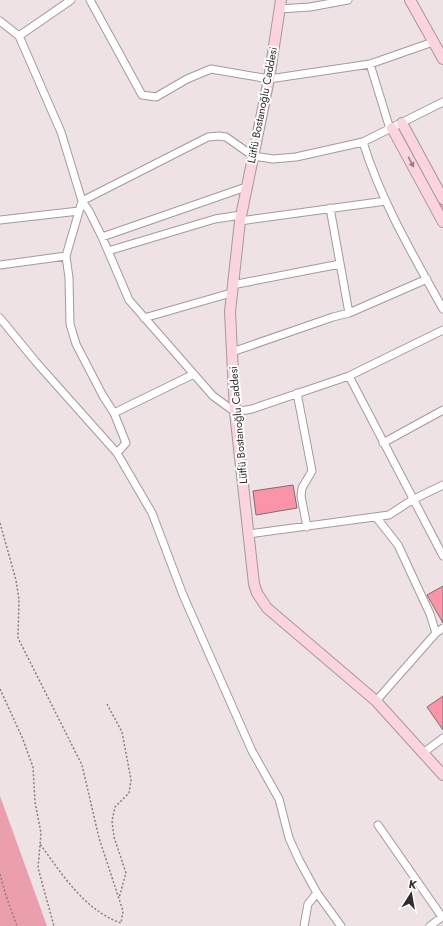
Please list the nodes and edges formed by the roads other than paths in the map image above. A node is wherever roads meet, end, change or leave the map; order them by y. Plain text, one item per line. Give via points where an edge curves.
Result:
1 (71, 0) edge
2 (90, 0) edge
3 (348, 0) edge
4 (410, 0) edge
5 (280, 5) edge
6 (0, 21) edge
7 (19, 36) junction
8 (433, 42) junction
9 (443, 58) edge
10 (370, 64) junction
11 (269, 79) junction
12 (443, 102) edge
13 (402, 123) junction
14 (391, 129) junction
15 (363, 142) junction
16 (253, 156) junction
17 (246, 187) junction
18 (443, 199) edge
19 (82, 201) junction
20 (386, 201) junction
21 (330, 208) junction
22 (79, 211) junction
23 (240, 218) junction
24 (0, 220) edge
25 (443, 222) edge
26 (102, 237) junction
27 (108, 251) junction
28 (66, 256) junction
29 (0, 264) edge
30 (340, 264) junction
31 (427, 279) junction
32 (232, 289) junction
33 (443, 309) edge
34 (349, 313) junction
35 (0, 318) edge
36 (144, 318) junction
37 (443, 330) edge
38 (232, 352) junction
39 (194, 374) junction
40 (349, 376) junction
41 (297, 394) junction
42 (443, 410) edge
43 (235, 412) junction
44 (114, 413) junction
45 (383, 443) junction
46 (117, 452) junction
47 (443, 485) edge
48 (412, 500) junction
49 (376, 517) junction
50 (307, 527) junction
51 (249, 534) junction
52 (441, 547) edge
53 (443, 556) edge
54 (443, 628) edge
55 (436, 633) junction
56 (376, 701) junction
57 (443, 738) edge
58 (423, 752) junction
59 (443, 775) edge
60 (378, 825) dead end
61 (317, 893) junction
62 (443, 916) edge
63 (304, 926) edge
64 (341, 926) edge
65 (430, 926) edge

1 - 7 street
2 - 11 street via 142,95 156,97 211,69
3 - 5 street via 310,7
4 - 8 street
5 - 11 street, Lütfü Bostanoğlu Caddesi
6 - 7 street
7 - 19 street via 61,132
8 - 9 street
8 - 10 street
10 - 11 street
10 - 14 street
11 - 16 street, Lütfü Bostanoğlu Caddesi
12 - 13 street
13 - 14 street
13 - 18 street
14 - 15 street
14 -> 25 street
15 - 16 street via 296,157 273,159
15 - 20 street
16 - 17 street, Lütfü Bostanoğlu Caddesi
16 - 19 street via 226,137 208,137
17 - 23 street, Lütfü Bostanoğlu Caddesi
17 - 26 street
19 - 22 street
19 - 26 street
20 - 21 street
20 - 31 street
21 - 23 street
21 - 30 street
22 - 24 street
22 - 28 street
23 - 27 street via 215,219
23 - 32 street, Lütfü Bostanoğlu Caddesi
26 - 27 street
27 - 36 street via 129,300
28 - 29 street
28 - 44 street via 70,324 76,344
30 - 32 street
30 - 34 street
31 - 33 street
31 - 34 street
32 - 36 street
32 - 38 street, Lütfü Bostanoğlu Caddesi
34 - 38 street
35 - 46 street
36 - 39 street
37 - 40 street
38 - 43 street, Lütfü Bostanoğlu Caddesi
39 - 43 street via 213,396
39 - 44 street
40 - 41 street
40 - 45 street
41 - 43 street
41 - 50 street via 312,471 302,488 301,496
42 - 45 street
43 - 51 street, Lütfü Bostanoğlu Caddesi
44 - 46 street via 126,443
45 - 48 street
46 - 61 street via 152,513 204,644 252,751 279,798 289,838
47 - 48 street
48 - 49 street via 389,515
48 - 52 street
49 - 50 street
49 - 55 street via 398,546 430,614
50 - 51 street
51 - 56 street, Lütfü Bostanoğlu Caddesi via 254,584 261,602 282,623
52 - 53 street
54 - 55 street
55 - 56 street
56 - 58 street, Lütfü Bostanoğlu Caddesi
57 - 58 street
58 - 59 street, Lütfü Bostanoğlu Caddesi
60 - 62 street
61 - 63 street via 308,904
61 - 64 street
62 - 65 street

